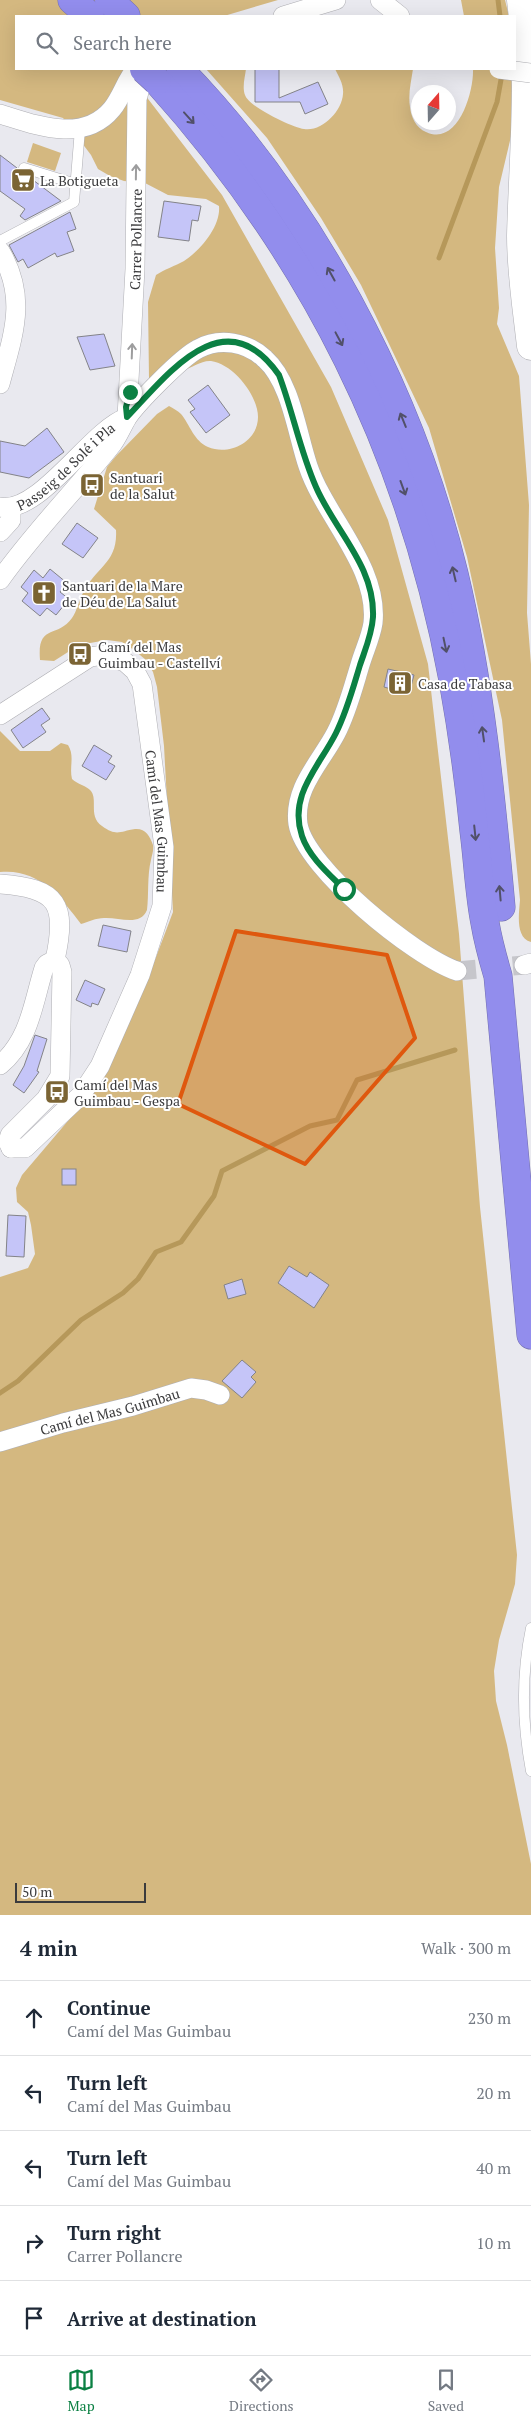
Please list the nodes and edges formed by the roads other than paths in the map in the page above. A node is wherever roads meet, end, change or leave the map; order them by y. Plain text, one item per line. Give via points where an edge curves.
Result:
1 (72, 0) edge
2 (109, 0) edge
3 (336, 0) edge
4 (380, 0) edge
5 (521, 0) edge
6 (89, 15) edge
7 (125, 15) edge
8 (286, 15) edge
9 (399, 15) edge
10 (507, 70) edge
11 (154, 71) edge
12 (531, 73) edge
13 (0, 114) edge
14 (80, 129) junction
15 (24, 168) dead end
16 (76, 184) junction
17 (526, 235) edge
18 (0, 240) edge
19 (0, 251) edge
20 (531, 346) edge
21 (0, 384) edge
22 (127, 417) junction
23 (6, 508) edge
24 (0, 532) edge
25 (0, 580) edge
26 (0, 715) edge
27 (0, 884) edge
28 (55, 960) junction
29 (457, 971) tunnel mouth
30 (0, 1065) edge
31 (5, 1154) edge
32 (531, 1335) edge
33 (220, 1395) dead end
34 (0, 1442) edge
35 (531, 1628) edge
36 (528, 1727) edge
37 (531, 1771) edge

1 - 6 highway
2 - 7 highway
3 - 8 street
4 - 9 street
5 - 17 main road via 528,43 530,94
10 - 12 street, bridge
11 - 14 street via 96,122
22 -> 11 street, Carrer Pollancre via 135,269 136,99 141,85
11 - 32 highway via 226,162 289,252 346,352 407,499 436,602 480,784 503,924 498,976
13 - 14 street via 49,128
14 - 16 lane
15 - 16 lane
16 - 18 lane via 74,202
17 - 20 main road via 521,259
19 - 21 street via 9,268 17,299 15,330
22 - 23 street, Passeig de Solé i Pla via 114,422 79,458 24,503
22 - 25 street via 114,443
22 - 29 street via 183,360 210,344 246,346 265,358 279,375 316,487 369,585 373,616 347,708 302,792 298,824 302,838 316,859 344,889 393,932 443,966
23 - 24 street via 11,520
26 - 31 street, Camí del Mas Guimbau via 90,657 110,656 130,666 139,677 145,701 164,847 162,906 150,949 100,1066 81,1095 25,1148
27 - 28 street via 31,888 55,903 61,922
28 - 30 street via 44,968 25,1034 14,1052
28 - 31 street via 62,972 60,1076 46,1099 10,1135
33 - 34 street, Camí del Mas Guimbau via 191,1388
35 - 36 lane via 523,1678
36 - 37 lane

